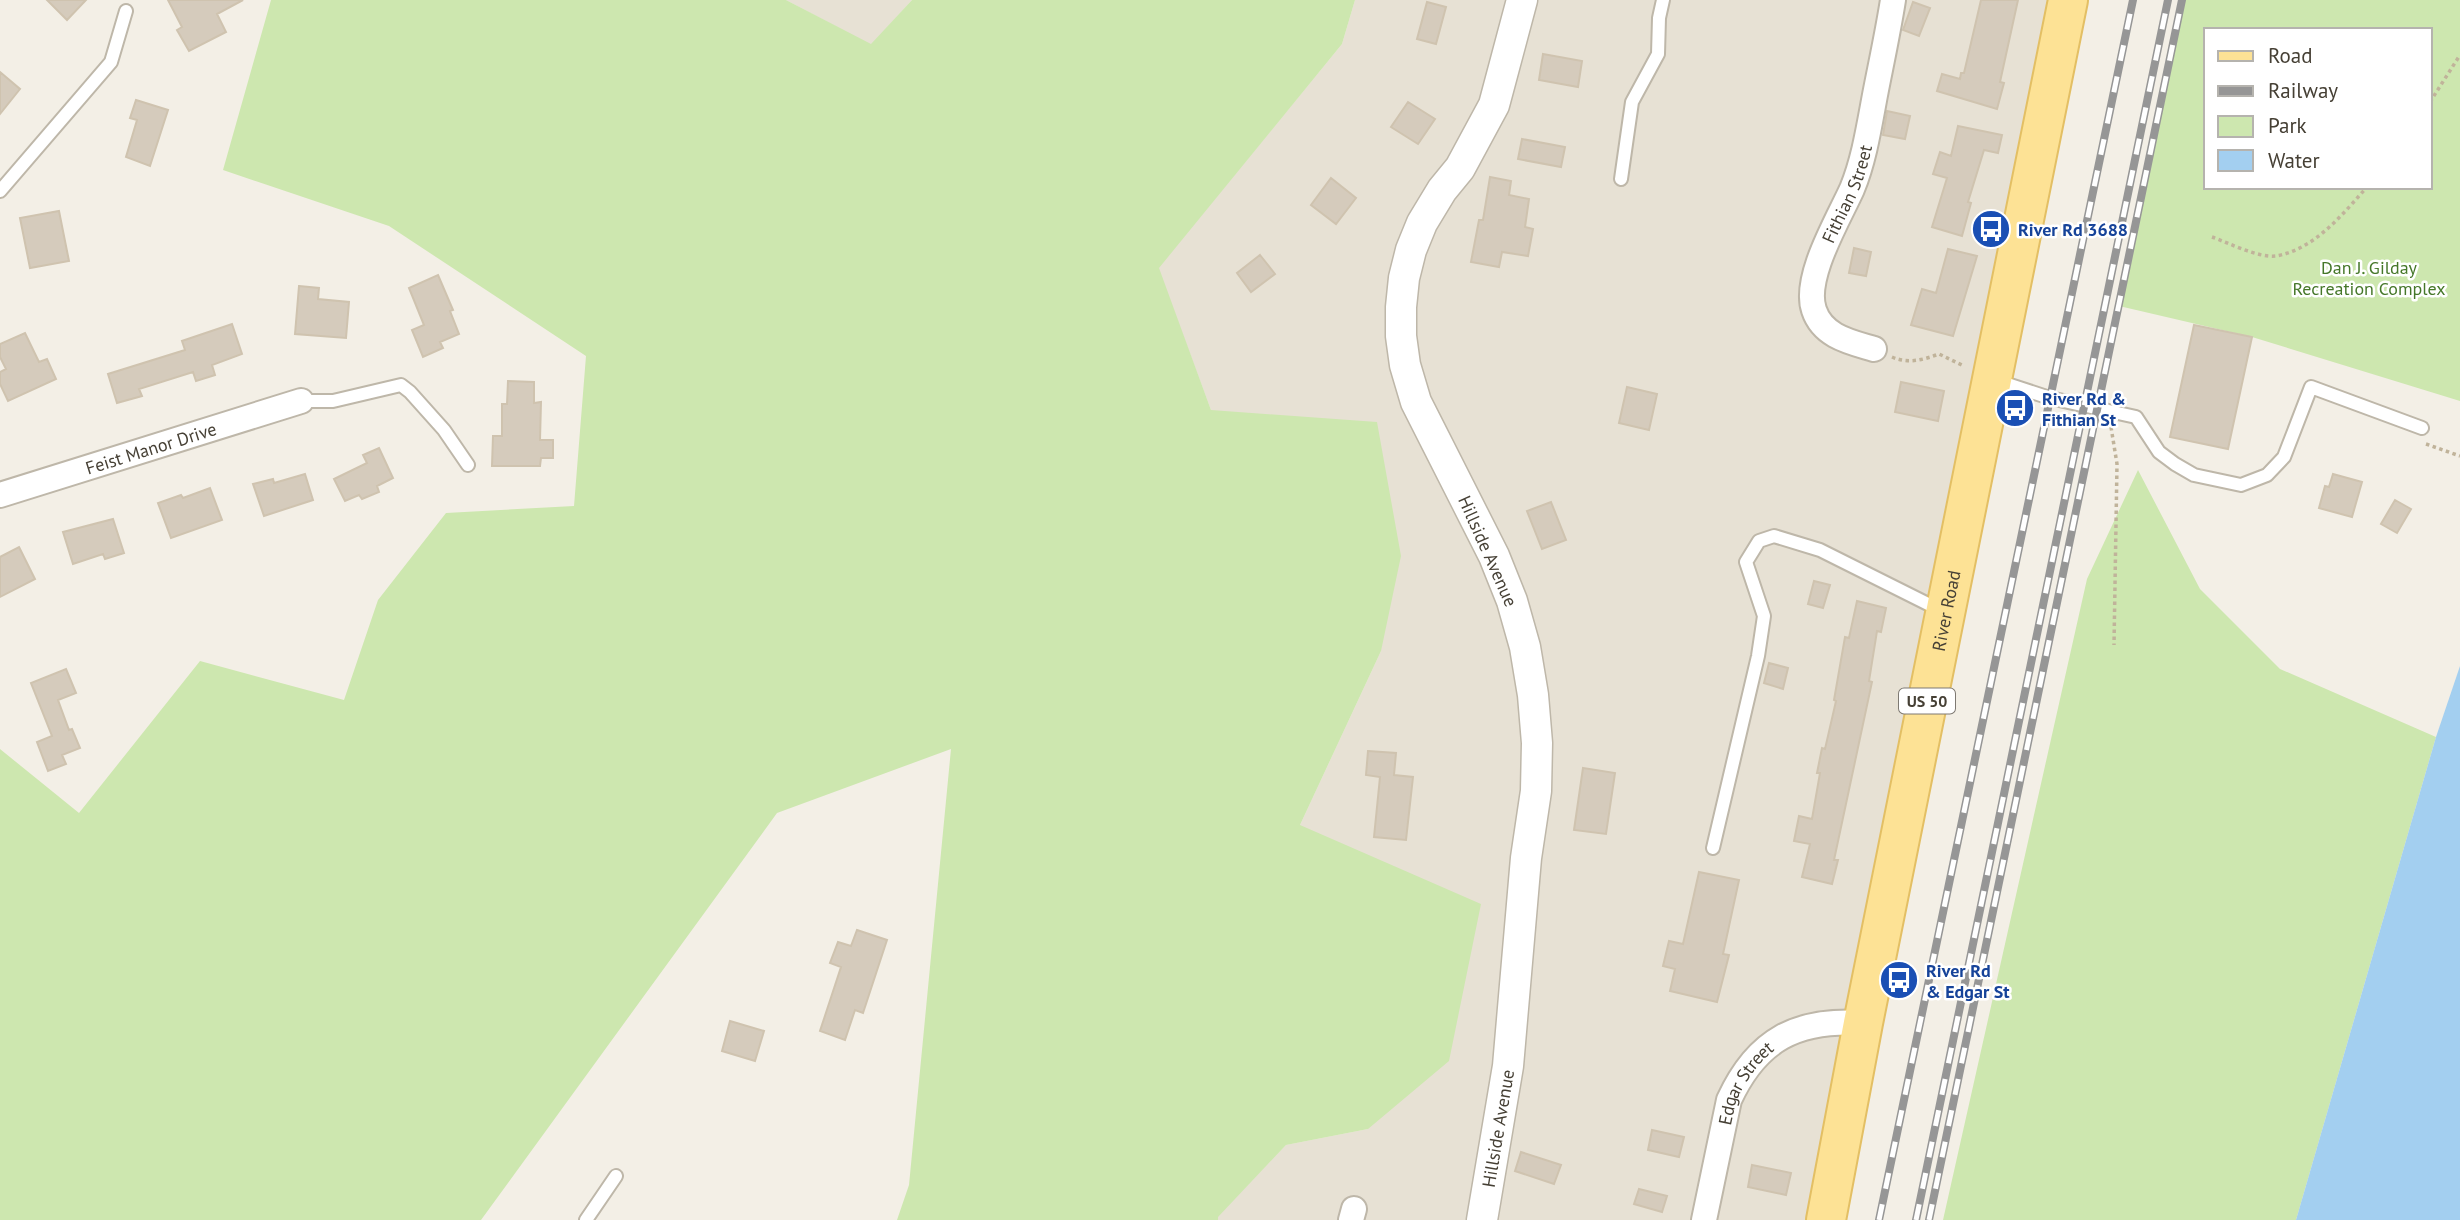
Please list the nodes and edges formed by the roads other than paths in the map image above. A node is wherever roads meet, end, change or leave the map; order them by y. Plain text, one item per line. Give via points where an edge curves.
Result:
1 (1522, 0) edge
2 (1663, 0) edge
3 (1893, 0) edge
4 (2068, 0) edge
5 (126, 11) dead end
6 (1621, 179) dead end
7 (0, 191) edge
8 (1874, 349) road end
9 (1979, 373) junction
10 (301, 401) joint
11 (2422, 428) dead end
12 (468, 465) dead end
13 (0, 495) edge
14 (1945, 613) junction
15 (1713, 848) dead end
16 (1863, 1023) junction
17 (616, 1176) dead end
18 (586, 1220) edge
19 (1482, 1220) edge
20 (1704, 1220) edge
21 (1826, 1220) edge

1 - 19 street, Hillside Avenue via 1494,105 1460,168 1422,223 1411,250 1401,307 1405,365 1416,402 1502,577 1525,647 1533,695 1536,791 1508,1066
2 - 6 lane via 1658,54 1632,102
3 - 8 street, Fithian Street via 1864,153 1811,294 1822,325 1835,336
4 - 9 main road, River Road / US 50
5 - 7 lane via 111,62
9 - 11 lane via 2050,398 2136,417 2159,452 2194,475 2241,485 2267,475 2284,457 2311,387
9 - 14 main road, River Road / US 50
10 - 12 lane via 333,401 401,385 444,430
10 - 13 street, Feist Manor Drive
14 - 15 lane via 1820,550 1774,536 1759,541 1745,562 1765,616
14 - 16 main road, River Road / US 50
16 - 20 street, Edgar Street via 1833,1021 1795,1030 1761,1051 1748,1066 1729,1100
16 - 21 main road, River Road / US 50
17 - 18 lane

